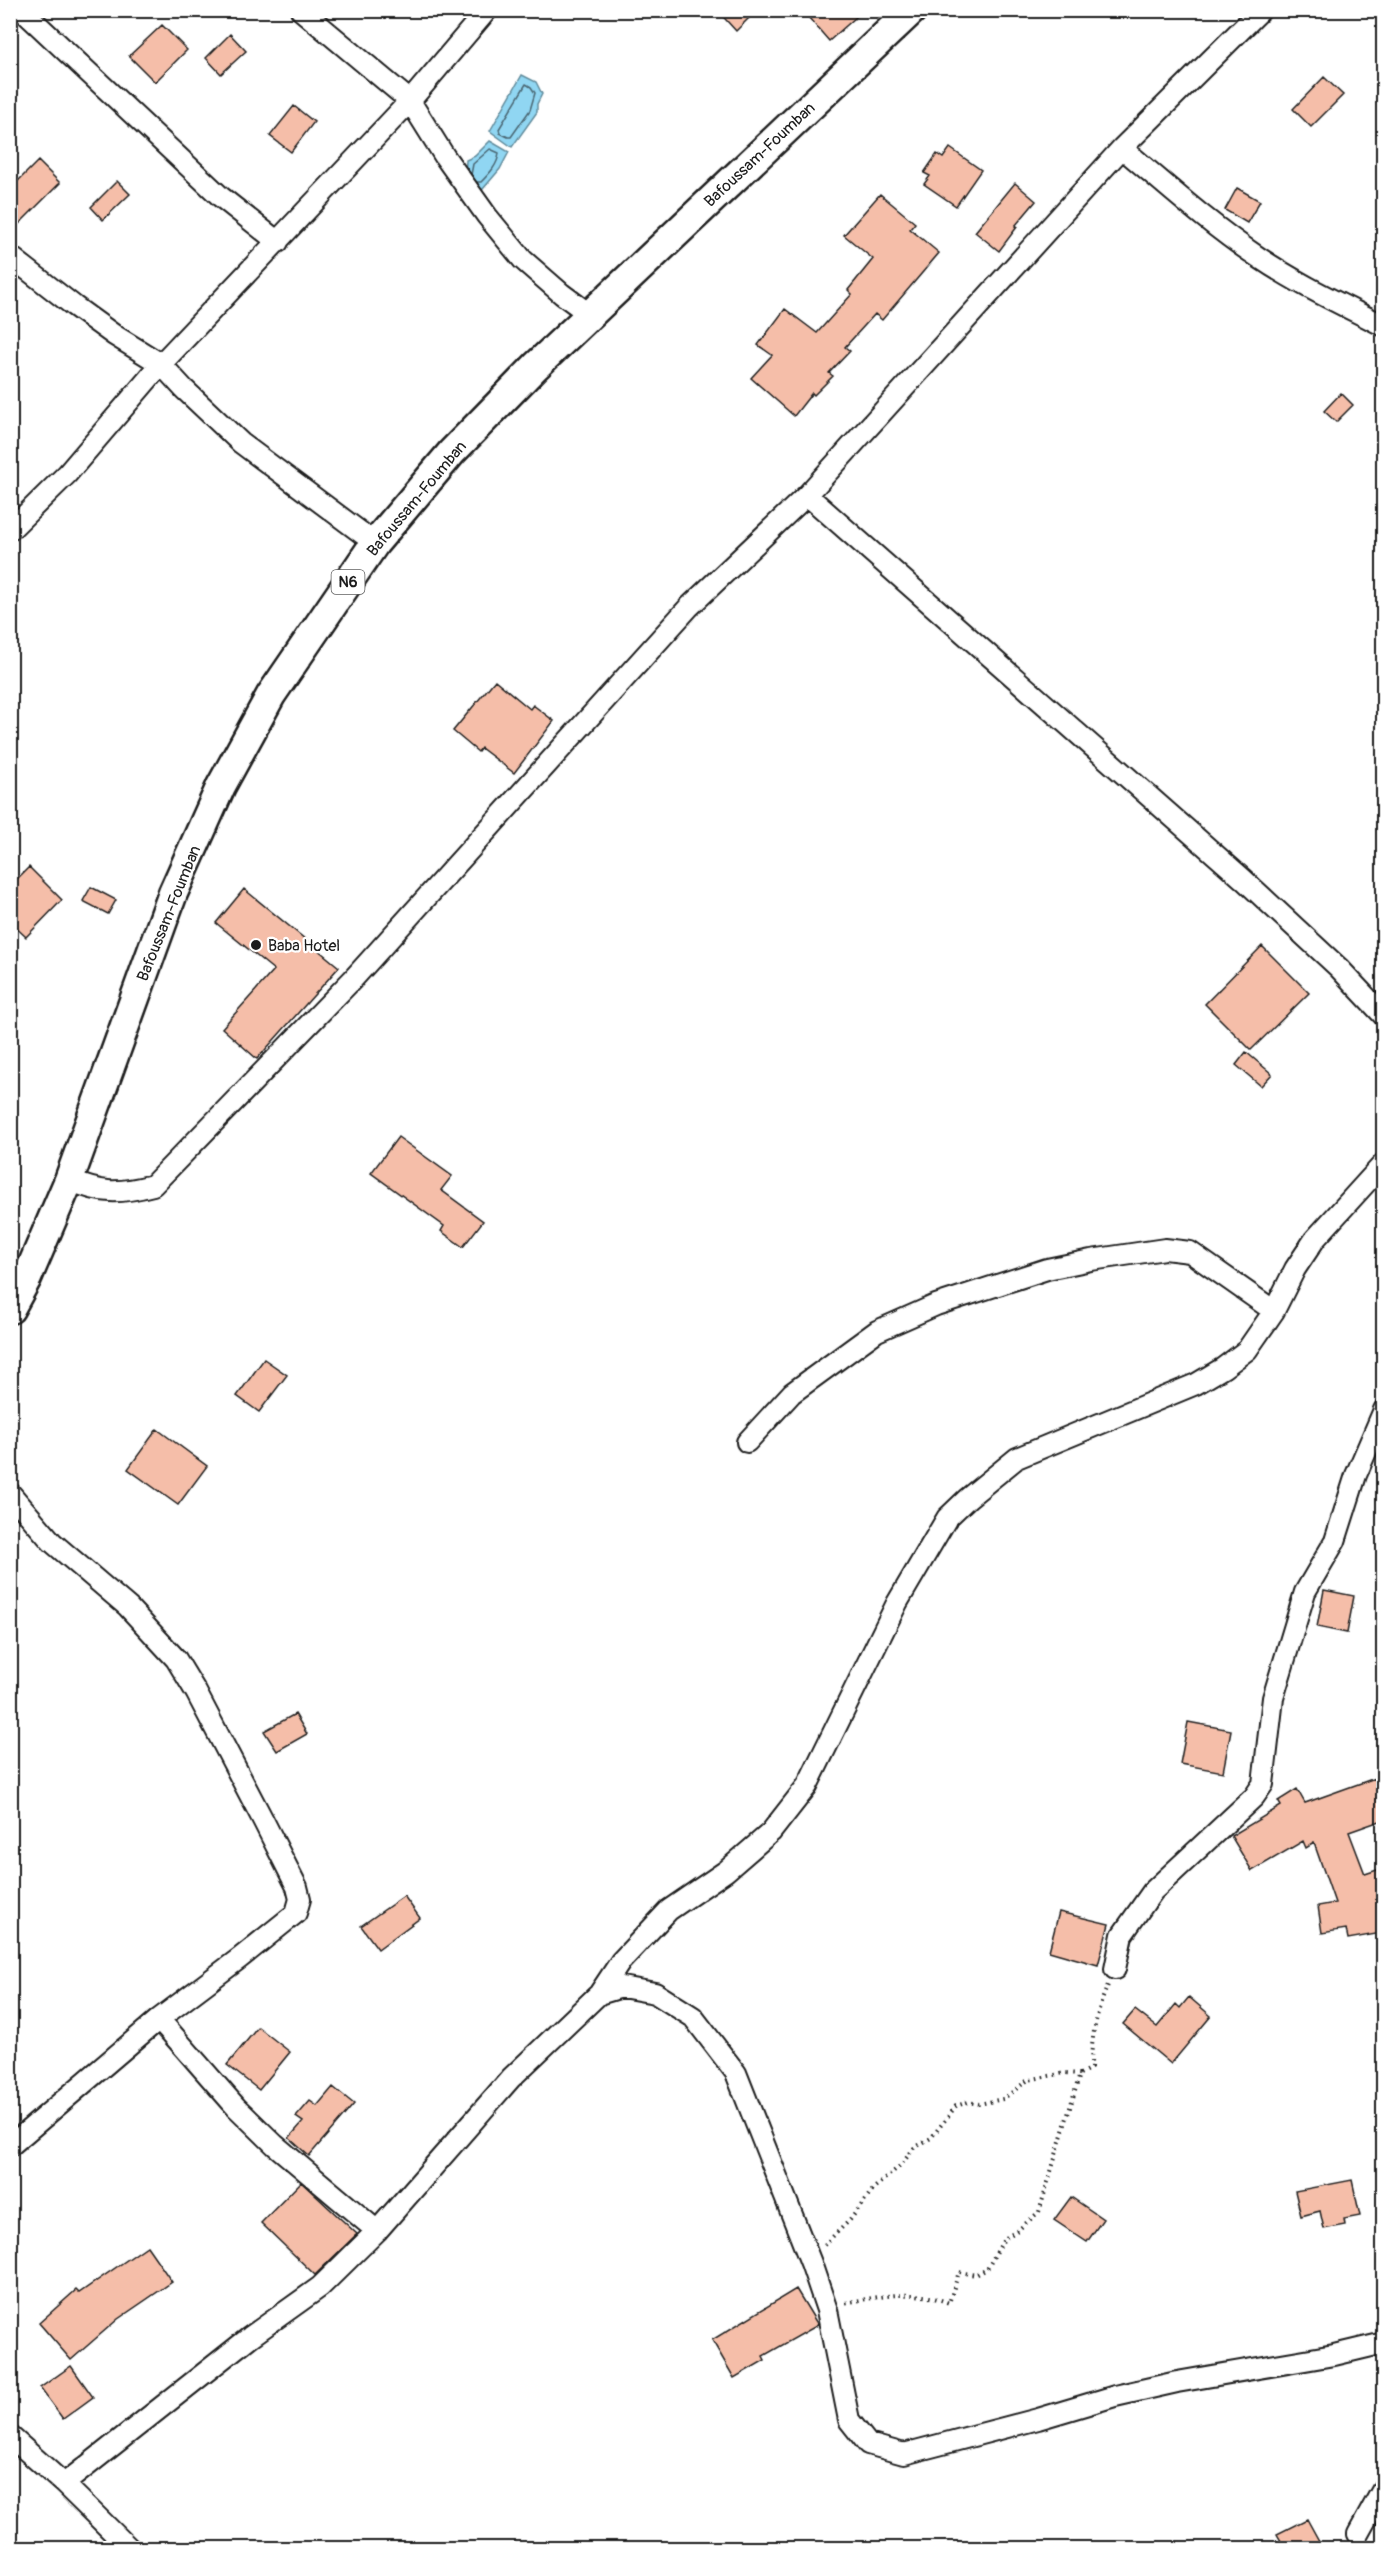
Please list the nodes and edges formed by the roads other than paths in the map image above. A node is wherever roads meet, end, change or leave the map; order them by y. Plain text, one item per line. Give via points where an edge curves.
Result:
1 (22, 10) edge
2 (301, 10) edge
3 (487, 10) edge
4 (912, 10) edge
5 (1261, 10) edge
6 (410, 100) junction
7 (1122, 148) junction
8 (278, 242) junction
9 (10, 256) edge
10 (589, 314) junction
11 (1383, 326) edge
12 (161, 364) junction
13 (807, 495) junction
14 (10, 530) edge
15 (375, 543) junction
16 (1383, 1016) edge
17 (1383, 1163) edge
18 (69, 1180) junction
19 (10, 1309) edge
20 (1274, 1311) junction
21 (1383, 1410) edge
22 (747, 1442) dead end
23 (10, 1493) edge
24 (1115, 1969) road end
25 (599, 1994) junction
26 (159, 2019) junction
27 (10, 2146) edge
28 (377, 2231) junction
29 (1383, 2343) edge
30 (10, 2436) edge
31 (64, 2484) junction
32 (1383, 2487) edge
33 (1358, 2534) dead end
34 (129, 2548) edge

1 - 8 street via 187,166
2 - 6 street
3 - 6 street
4 - 10 highway, Bafoussam-Foumban / N6
5 - 7 street
6 - 8 street
6 - 10 street via 487,216 524,260
7 - 11 street via 1258,257
7 - 13 street
8 - 12 street
9 - 12 street via 74,306
10 - 15 highway, Bafoussam-Foumban / N6 via 452,452
12 - 14 street via 67,474
12 - 15 street via 242,444
13 - 16 street via 1243,879 1339,968
13 - 18 street via 689,607 353,978 153,1185 124,1193 89,1189
15 - 18 highway, Bafoussam-Foumban / N6 via 271,695 221,786 173,893
17 - 20 street via 1315,1239
18 - 19 highway, Bafoussam-Foumban / N6
20 - 22 street via 1190,1252 1165,1249 1047,1269 936,1305 876,1331 792,1393
20 - 25 street via 1247,1350 1223,1368 1196,1384 1017,1458 947,1518 897,1603 807,1786 771,1832 726,1871 669,1910 621,1961
21 - 24 street via 1335,1541 1305,1592 1273,1698 1263,1784 1254,1797 1153,1891 1122,1935
23 - 26 street via 52,1542 128,1607 176,1659 297,1887 300,1899 296,1913
25 - 28 street via 511,2078
25 - 29 street via 622,1987 655,1993 693,2017 736,2073 827,2310 849,2420 868,2444 904,2454 1115,2396
26 - 27 street
26 - 28 street via 275,2145
28 - 31 street via 320,2287 250,2337
30 - 31 street
31 - 34 street
32 - 33 street

